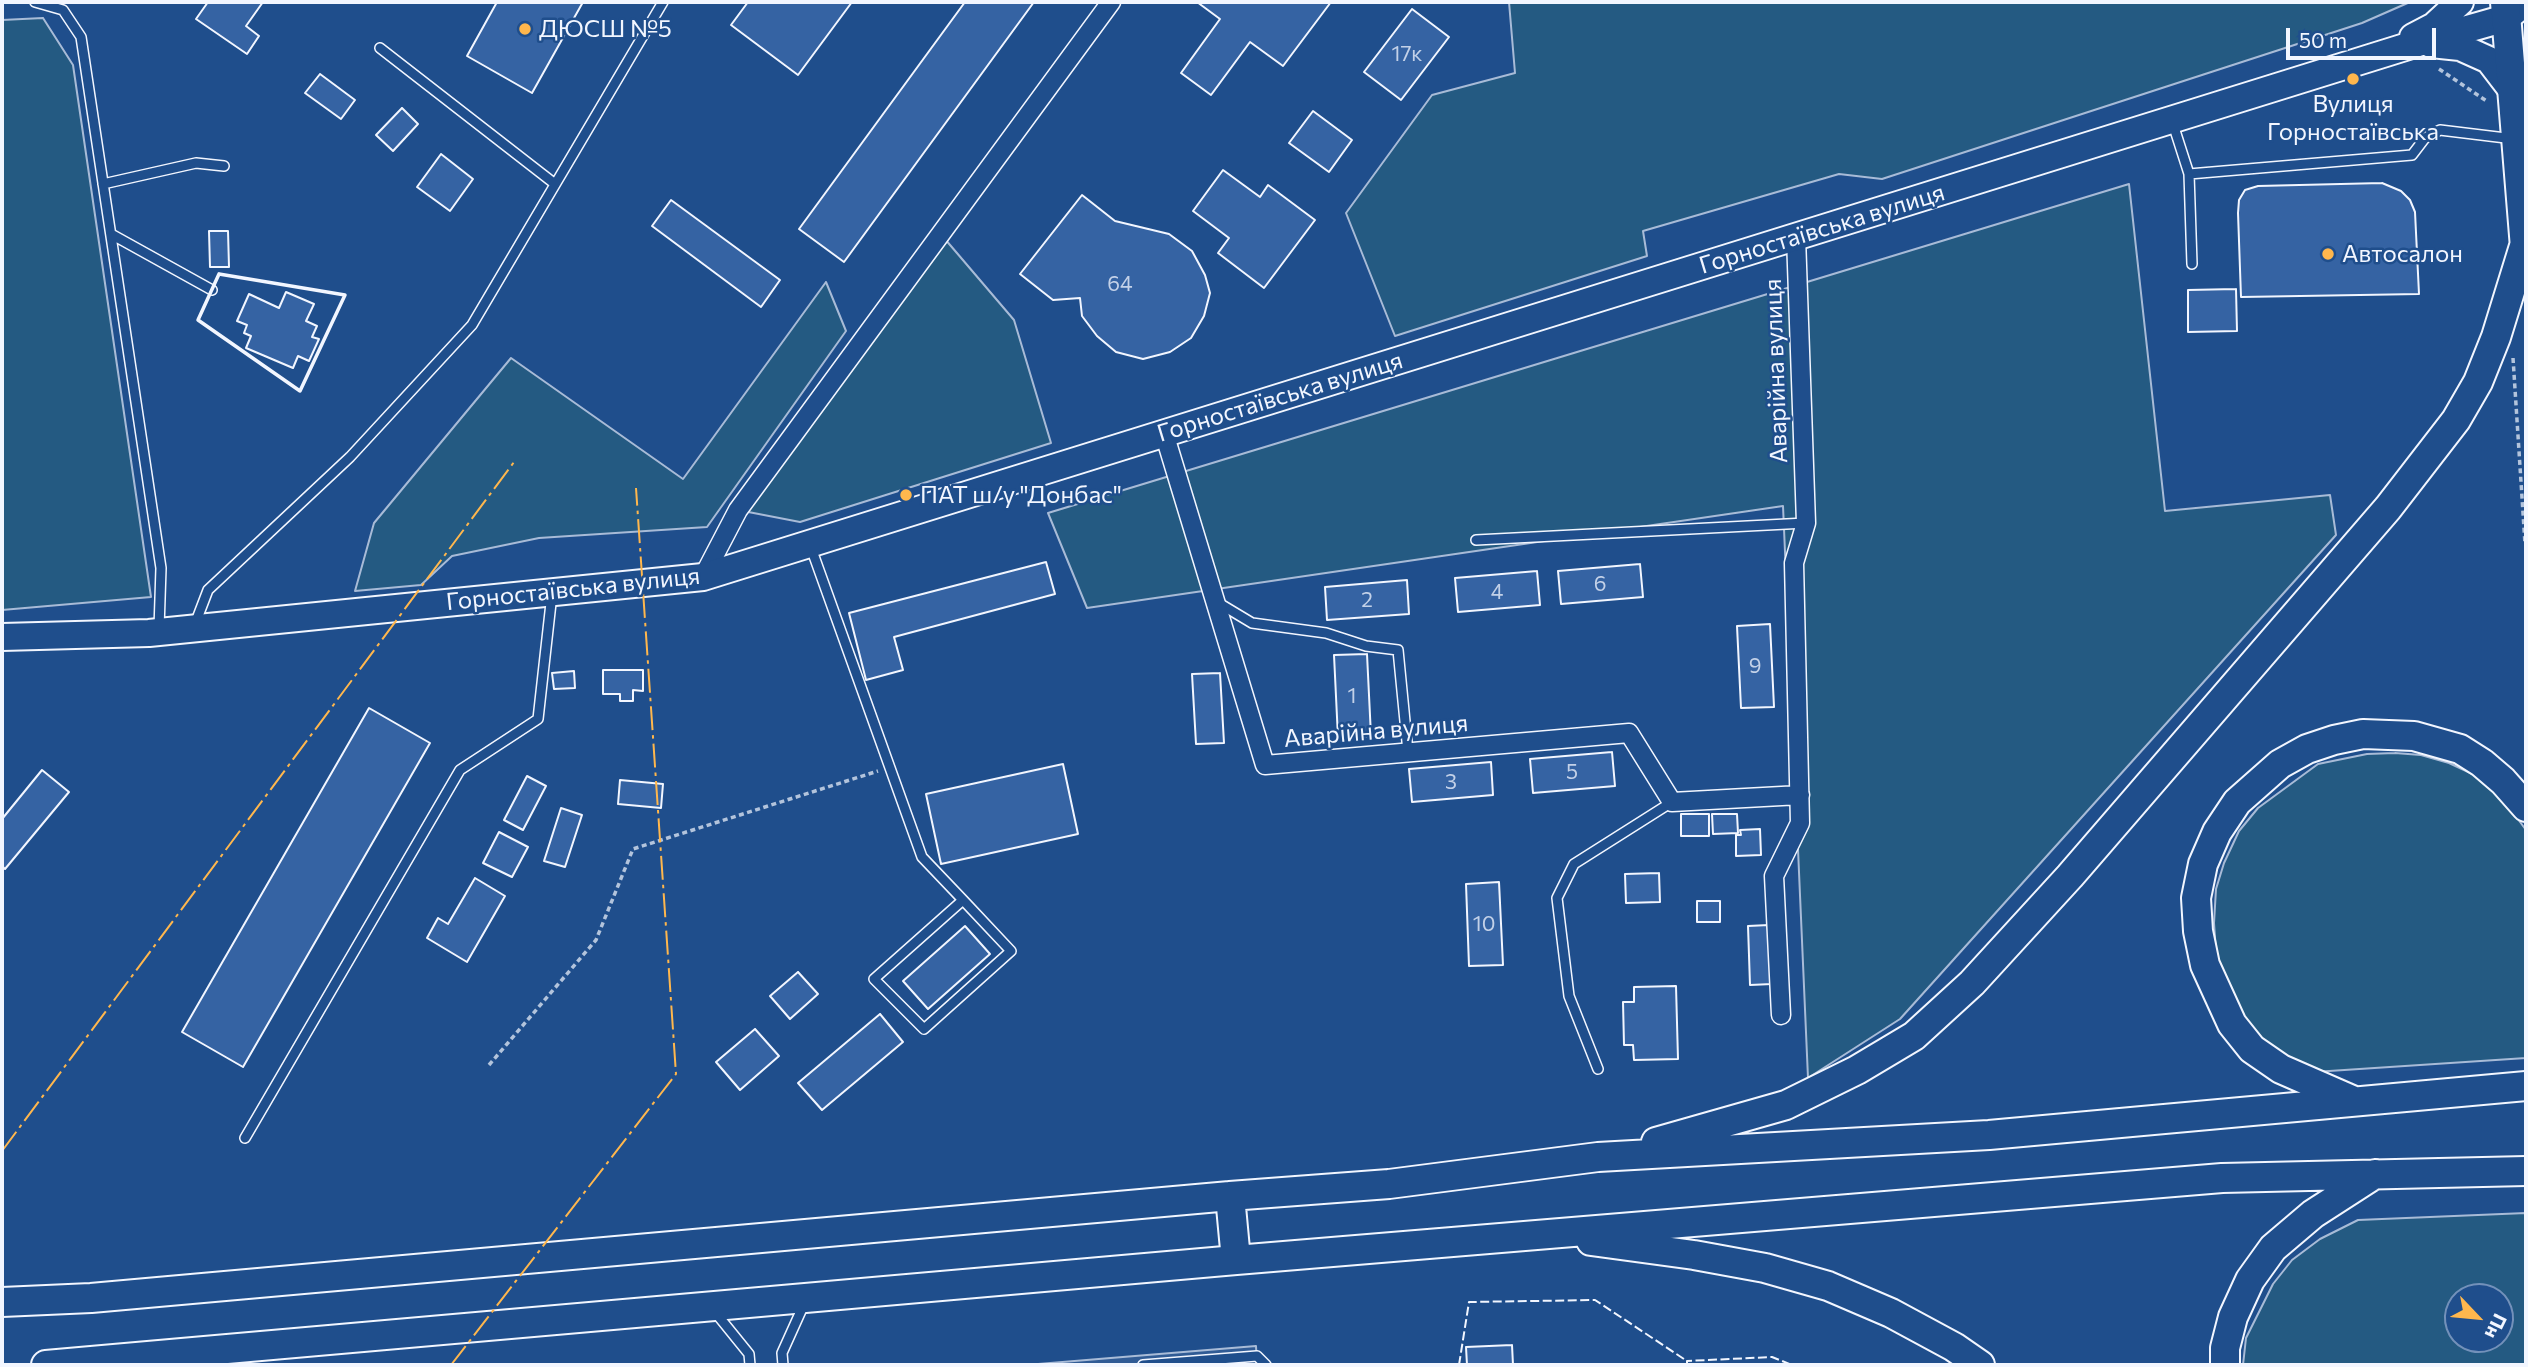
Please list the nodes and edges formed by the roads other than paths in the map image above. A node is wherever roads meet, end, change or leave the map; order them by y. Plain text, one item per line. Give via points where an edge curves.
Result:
1 (35, 2) edge
2 (663, 2) edge
3 (1111, 2) edge
4 (2460, 2) edge
5 (2513, 7) edge
6 (2418, 43) junction
7 (380, 48) dead end
8 (2388, 52) junction
9 (2512, 90) junction
10 (2172, 120) junction
11 (2516, 140) junction
12 (224, 166) dead end
13 (2189, 174) junction
14 (103, 184) junction
15 (555, 184) junction
16 (111, 234) junction
17 (1796, 237) junction
18 (2526, 252) edge
19 (2192, 264) dead end
20 (212, 290) dead end
21 (1164, 433) junction
22 (1806, 523) junction
23 (1476, 541) dead end
24 (809, 544) junction
25 (703, 577) junction
26 (552, 592) junction
27 (1215, 601) junction
28 (194, 629) junction
29 (159, 632) junction
30 (2, 637) edge
31 (1408, 752) junction
32 (1800, 795) junction
33 (1672, 802) junction
34 (2526, 807) edge
35 (963, 900) junction
36 (1782, 1015) dead end
37 (1598, 1069) dead end
38 (2526, 1086) edge
39 (2355, 1101) junction
40 (245, 1138) dead end
41 (1598, 1157) junction
42 (2526, 1171) edge
43 (2375, 1174) junction
44 (1230, 1196) junction
45 (1540, 1234) junction
46 (1236, 1260) junction
47 (806, 1299) junction
48 (2, 1302) edge
49 (711, 1308) junction
50 (58, 1365) edge
51 (750, 1365) edge
52 (783, 1365) edge
53 (1143, 1365) edge
54 (1266, 1365) edge
55 (1980, 1365) edge
56 (2225, 1365) edge

1 - 14 lane via 63,10 81,37
2 - 15 lane
3 - 25 street via 738,509
4 - 8 main road via 2434,26
5 - 6 main road, Горностаївська вулиця
5 - 9 main road
6 - 8 main road, Горностаївська вулиця
6 - 9 main road via 2476,52 2489,60
7 - 15 lane
8 - 10 main road, Горностаївська вулиця
9 - 11 main road
10 - 13 lane
10 - 17 main road, Горностаївська вулиця
11 - 13 lane via 2440,130 2425,138 2412,155
11 - 18 main road
12 - 14 lane via 196,163
13 - 19 lane
14 - 16 lane
15 - 28 lane via 472,325 350,457 208,590
16 - 20 lane
16 - 29 lane via 161,568
17 - 21 main road, Горностаївська вулиця
17 - 22 street, Аварійна вулиця
18 - 41 main road via 2496,337 2456,420 2388,508 1972,983 1914,1036 1786,1105
21 - 24 main road, Горностаївська вулиця
21 - 27 street, Аварійна вулиця
22 - 23 lane
22 - 32 street, Аварійна вулиця via 1794,563
24 - 25 main road, Горностаївська вулиця
24 - 35 lane via 922,857
25 - 26 main road, Горностаївська вулиця
26 - 28 main road, Горностаївська вулиця
26 - 40 lane via 538,719 460,770
27 - 31 lane via 1252,623 1326,632 1366,646 1398,650
27 - 31 street, Аварійна вулиця via 1265,765
28 - 29 main road, Горностаївська вулиця
29 - 30 main road, Горностаївська вулиця
31 - 33 street, Аварійна вулиця via 1629,733
32 - 33 street
32 - 36 street, Аварійна вулиця via 1800,823 1774,876
33 - 37 lane via 1574,864 1557,898 1569,996
34 - 39 main road via 2493,772 2460,749 2414,736 2363,734 2307,749 2280,764 2237,802 2217,832 2203,864 2196,898 2198,931 2205,965 2232,1024 2252,1049 2281,1069
35 - 35 lane via 1012,951 924,1029 874,979
38 - 39 main road
39 - 41 main road via 1989,1135
41 - 44 main road via 1388,1184
42 - 43 main road
43 - 45 main road via 2222,1178
43 - 56 main road via 2313,1214 2273,1248 2250,1280 2233,1317
44 - 46 main road
44 - 48 main road
45 - 46 main road
45 - 55 main road via 1718,1259 1828,1286 1891,1313
46 - 47 main road
47 - 49 main road
47 - 52 lane via 782,1353
49 - 50 main road
49 - 51 lane via 749,1353
53 - 54 lane via 1257,1356

